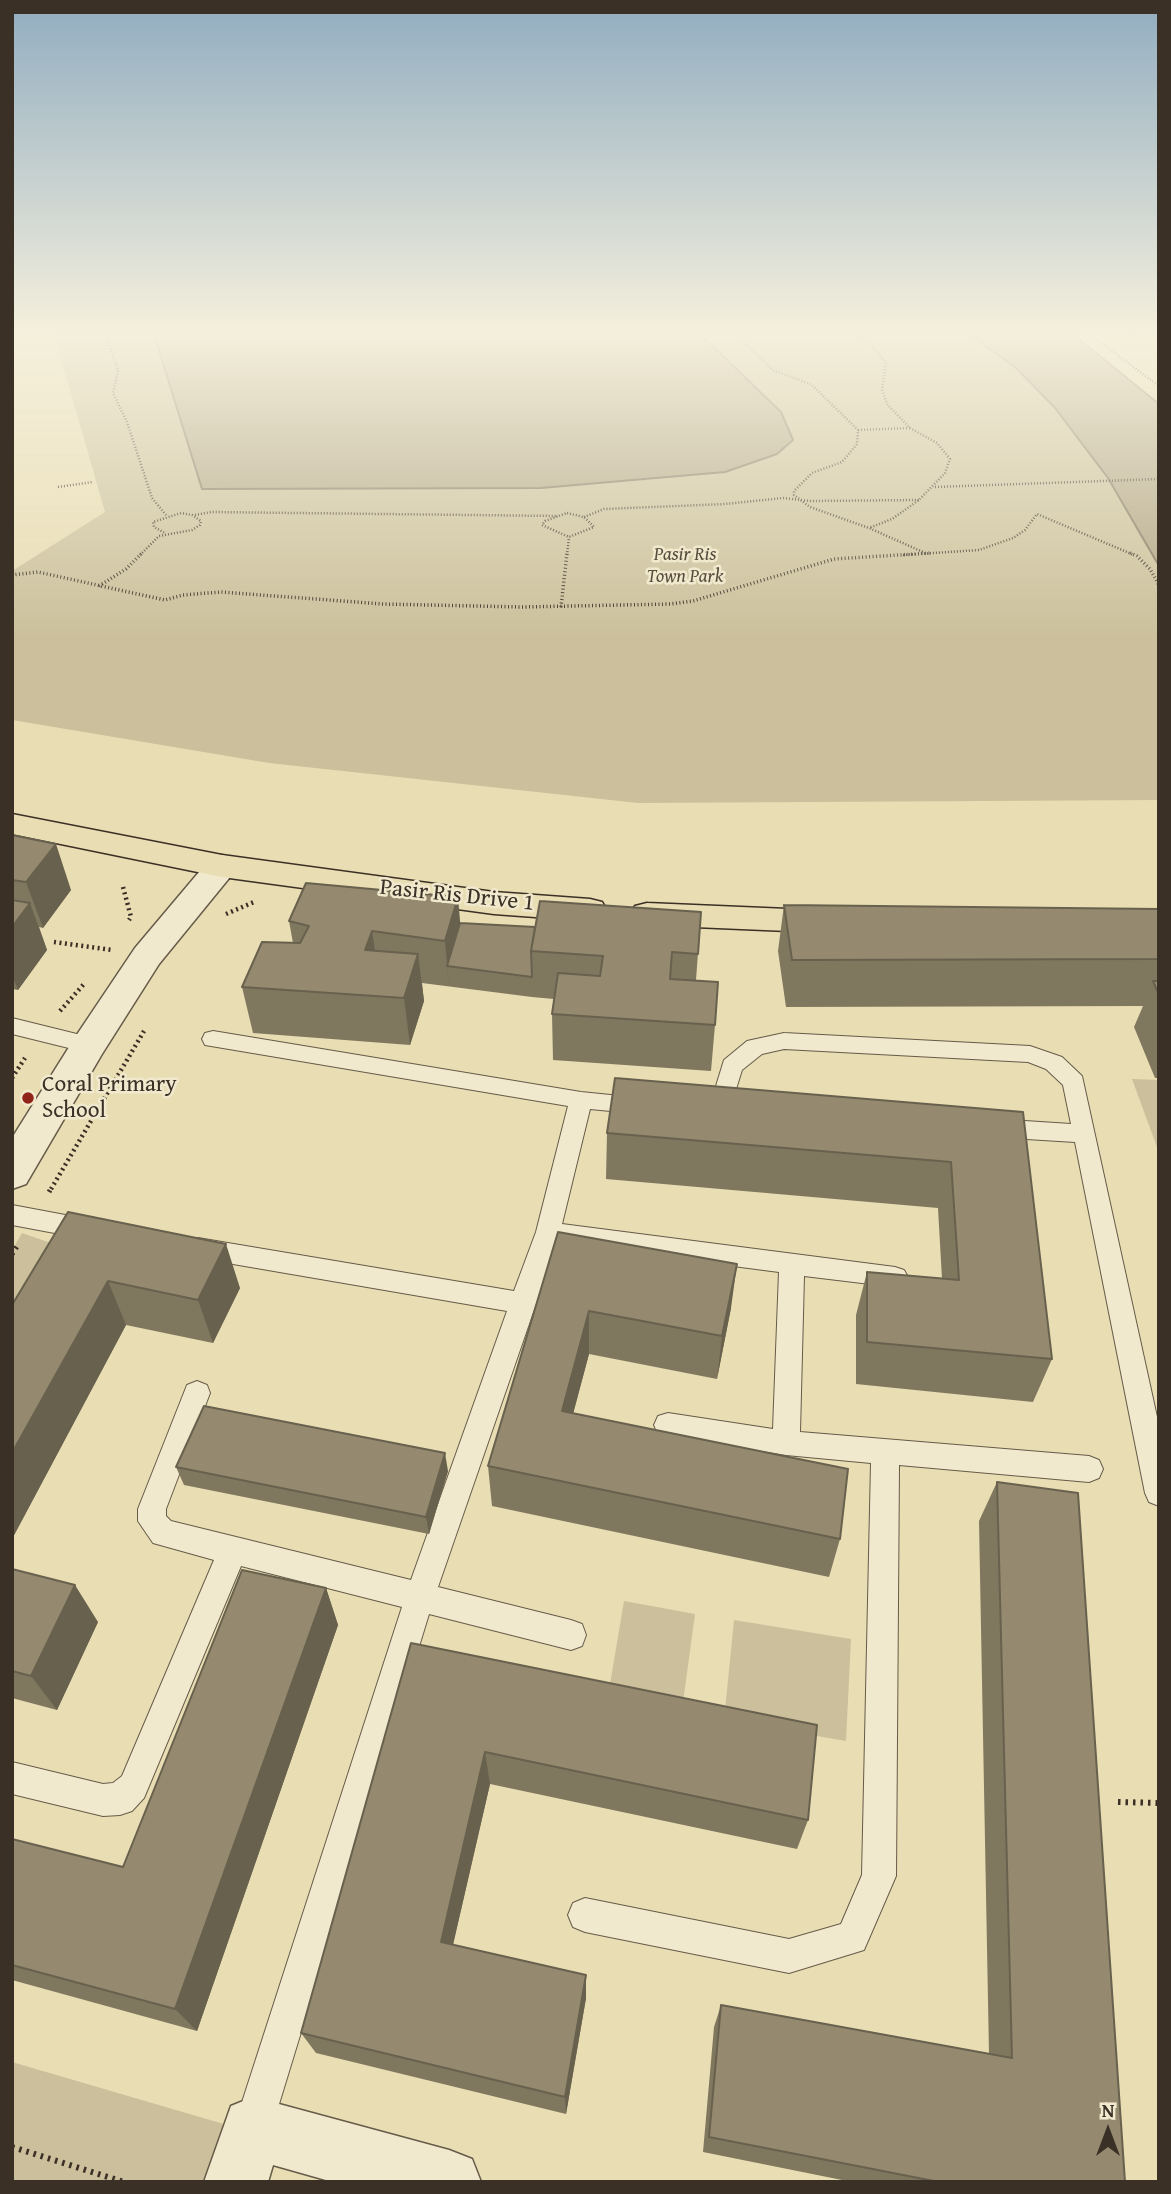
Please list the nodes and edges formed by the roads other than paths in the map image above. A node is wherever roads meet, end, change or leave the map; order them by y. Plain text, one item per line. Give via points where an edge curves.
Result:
1 (12, 824) edge
2 (12, 844) edge
3 (215, 874) junction
4 (12, 1026) edge
5 (213, 1039) dead end
6 (89, 1045) junction
7 (581, 1100) junction
8 (663, 1107) edge
9 (691, 1110) edge
10 (719, 1112) junction
11 (746, 1114) edge
12 (977, 1127) edge
13 (1085, 1134) junction
14 (12, 1173) edge
15 (23, 1217) edge
16 (548, 1232) junction
17 (113, 1233) edge
18 (181, 1245) edge
19 (792, 1263) junction
20 (911, 1279) edge
21 (521, 1303) junction
22 (197, 1393) dead end
23 (668, 1425) dead end
24 (786, 1443) junction
25 (885, 1453) junction
26 (1089, 1469) dead end
27 (1159, 1493) edge
28 (232, 1552) junction
29 (420, 1596) junction
30 (572, 1635) dead end
31 (12, 1778) edge
32 (585, 1915) dead end
33 (244, 2155) edge
34 (449, 2182) edge

1 - 3 main road, Pasir Ris Drive 1
2 - 3 main road, Pasir Ris Drive 1
3 - 3 main road, Pasir Ris Drive 1 via 494,903 868,928 618,926 336,899
3 - 6 street via 147,956
4 - 6 lane
5 - 7 lane
6 - 14 street
7 - 8 lane
7 - 16 lane
9 - 10 lane
10 - 11 lane
10 - 13 lane via 732,1066 755,1047 784,1041 1016,1053 1054,1063 1074,1082
12 - 13 lane
13 - 27 lane
15 - 17 lane
16 - 19 lane
16 - 21 lane
18 - 21 lane
19 - 20 lane
19 - 24 lane
21 - 29 lane
22 - 28 lane via 152,1509 152,1521 163,1533
23 - 24 lane
24 - 25 lane
25 - 26 lane
25 - 32 lane via 879,1876 852,1938 789,1956
28 - 29 lane
28 - 31 lane via 133,1787 120,1799 103,1800
29 - 30 lane
29 - 33 lane
33 - 34 street

